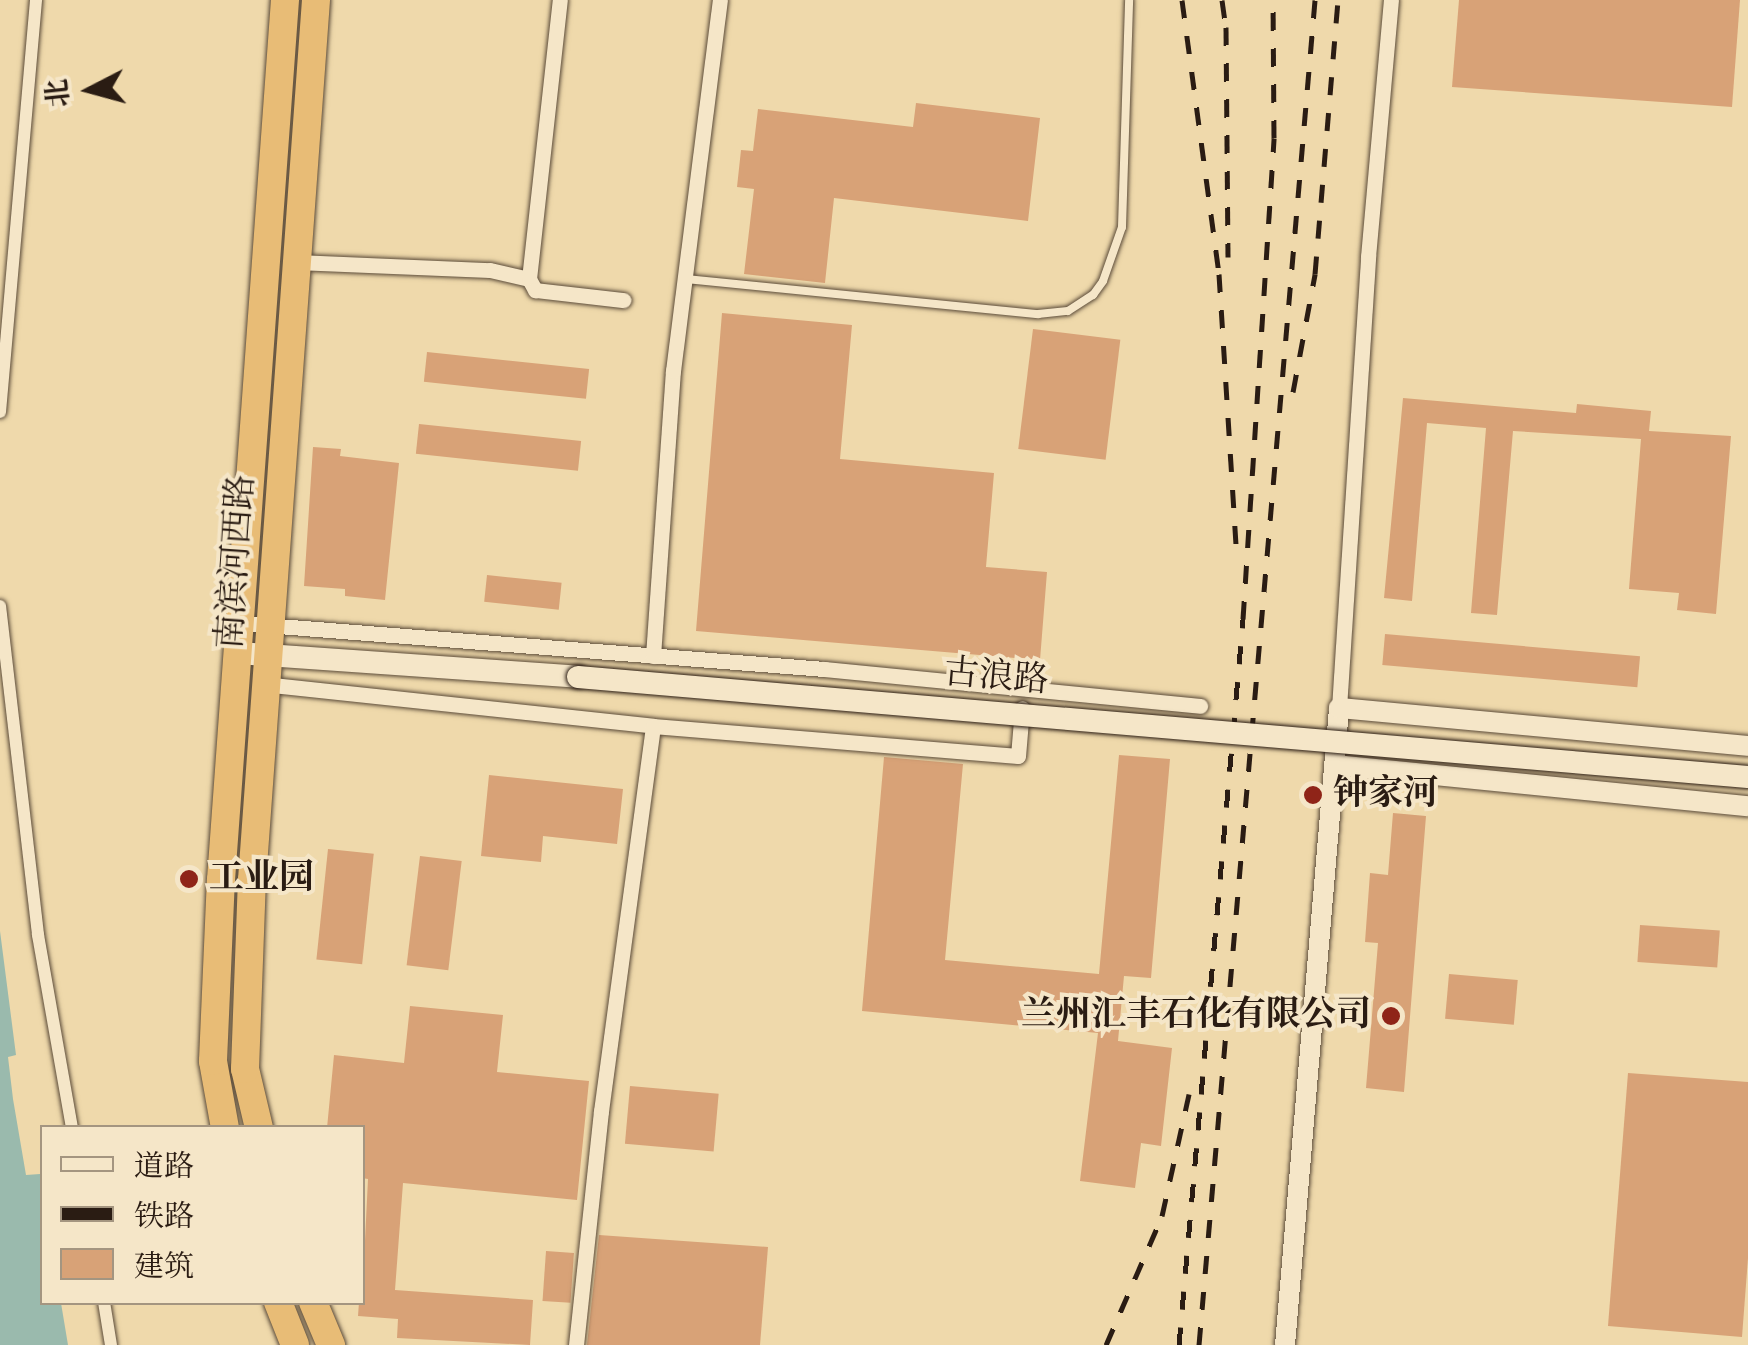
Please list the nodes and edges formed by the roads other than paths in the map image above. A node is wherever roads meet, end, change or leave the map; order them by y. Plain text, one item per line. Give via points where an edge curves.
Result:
1 (36, 0) edge
2 (285, 0) edge
3 (316, 0) edge
4 (560, 0) edge
5 (720, 0) edge
6 (1129, 0) edge
7 (1391, 0) edge
8 (296, 262) junction
9 (529, 279) junction
10 (686, 279) junction
11 (623, 300) dead end
12 (0, 412) edge
13 (0, 606) edge
14 (240, 624) junction
15 (270, 626) junction
16 (654, 656) junction
17 (236, 667) junction
18 (267, 670) junction
19 (1024, 689) junction
20 (1200, 706) dead end
21 (1339, 708) junction
22 (653, 726) junction
23 (1748, 746) edge
24 (1334, 765) junction
25 (1748, 777) edge
26 (1748, 806) edge
27 (71, 1125) edge
28 (224, 1125) edge
29 (258, 1125) edge
30 (104, 1305) edge
31 (279, 1305) edge
32 (314, 1305) edge
33 (111, 1345) edge
34 (296, 1345) edge
35 (331, 1345) edge
36 (576, 1345) edge
37 (1286, 1345) edge

1 - 12 street
2 - 14 highway, 南滨河西路
3 - 8 highway, 南滨河西路
4 - 9 street
5 - 10 street
6 - 10 lane via 1122,226 1102,281 1068,311 1038,314
7 - 21 street
8 - 9 street via 490,270
8 - 15 highway, 南滨河西路
9 - 11 street via 535,290
10 - 16 street via 673,371
13 - 27 street via 38,936
14 - 15 street
14 - 17 highway, 南滨河西路
15 - 16 street
15 - 18 highway, 南滨河西路
16 - 19 street
17 - 18 main road, 古浪路
17 - 28 highway, 南滨河西路 via 213,1061
18 - 22 street
18 - 25 main road, 古浪路, bridge via 578,678
18 - 29 highway, 南滨河西路 via 245,1069
19 - 20 street
19 - 22 street via 1018,756
21 - 23 street
21 - 24 street
22 - 36 street
24 - 26 street
24 - 37 street
30 - 33 street
31 - 34 highway
32 - 35 highway

